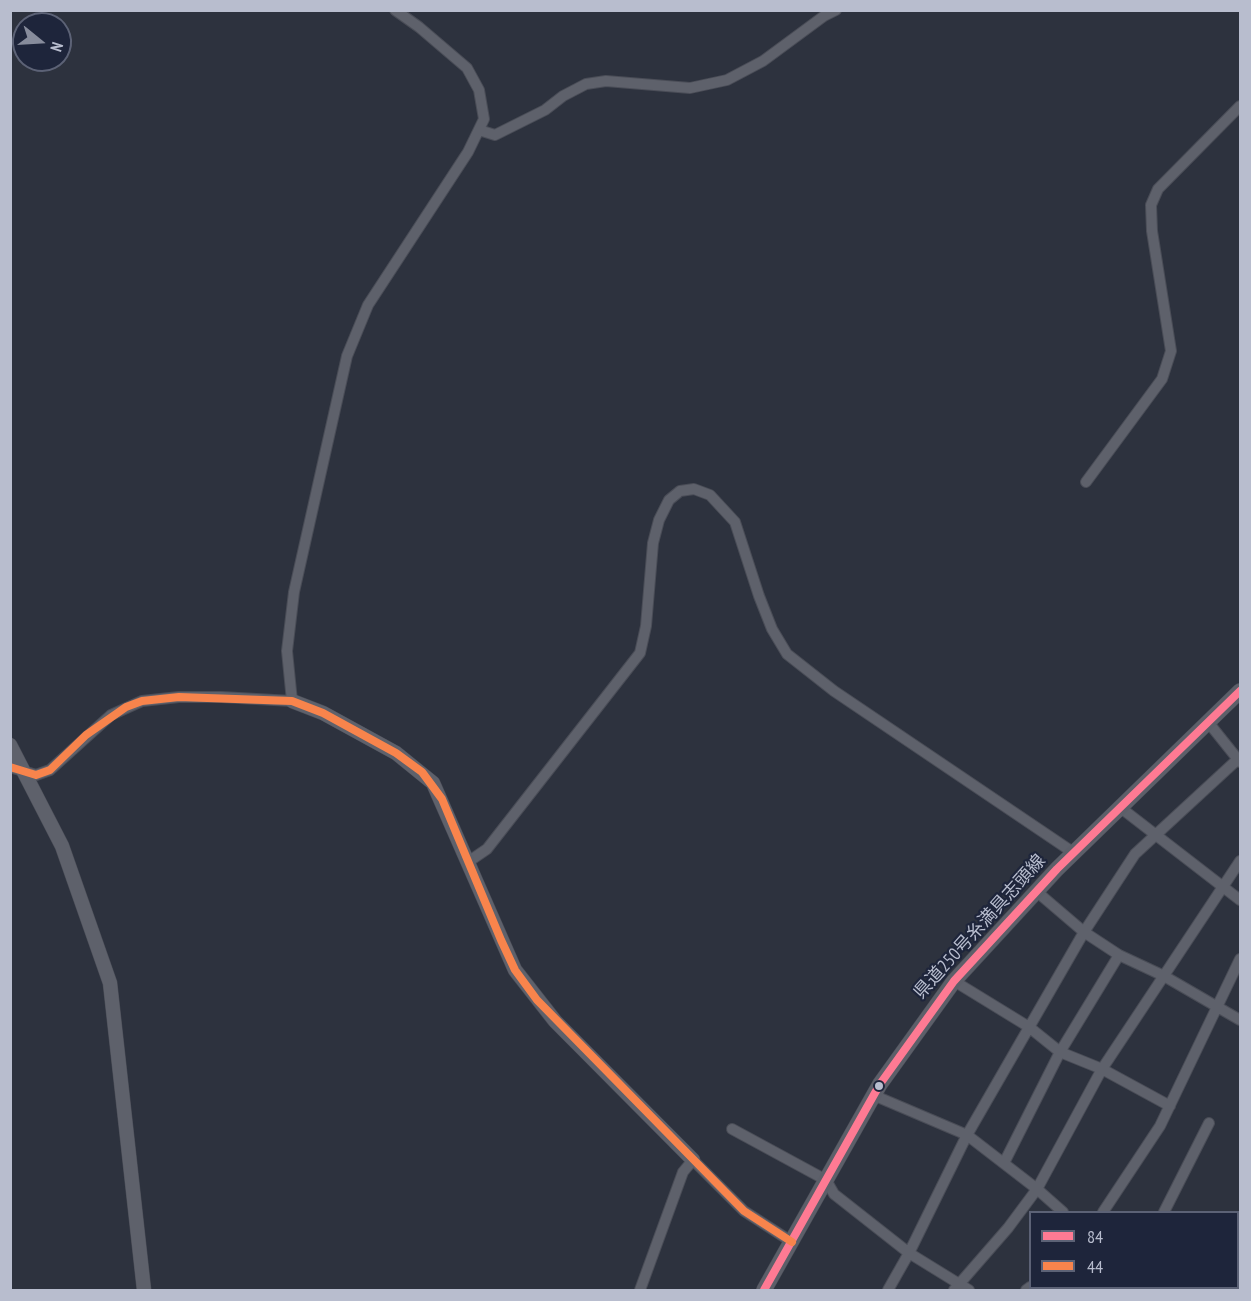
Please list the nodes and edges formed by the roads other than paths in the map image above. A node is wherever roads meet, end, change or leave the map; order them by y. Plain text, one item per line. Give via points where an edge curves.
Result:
1 (395, 10) edge
2 (836, 10) edge
3 (1240, 106) edge
4 (479, 130) junction
5 (1086, 482) dead end
6 (1240, 691) edge
7 (292, 701) junction
8 (1208, 722) junction
9 (10, 746) edge
10 (1239, 760) edge
11 (10, 767) edge
12 (24, 772) junction
13 (1121, 808) junction
14 (1155, 836) junction
15 (1074, 853) junction
16 (1240, 861) edge
17 (468, 862) junction
18 (1223, 887) junction
19 (1036, 891) junction
20 (1240, 900) edge
21 (1084, 932) junction
22 (1119, 955) junction
23 (1240, 959) edge
24 (1164, 976) junction
25 (954, 981) junction
26 (1219, 1006) junction
27 (1240, 1020) edge
28 (1029, 1027) junction
29 (1060, 1052) junction
30 (1102, 1069) junction
31 (873, 1095) junction
32 (1170, 1106) junction
33 (1209, 1123) dead end
34 (732, 1129) dead end
35 (967, 1135) junction
36 (693, 1160) junction
37 (1004, 1163) junction
38 (826, 1180) junction
39 (1037, 1188) junction
40 (1062, 1211) edge
41 (1104, 1211) edge
42 (1165, 1211) edge
43 (792, 1242) junction
44 (909, 1253) junction
45 (956, 1287) edge
46 (144, 1290) edge
47 (640, 1290) edge
48 (764, 1290) edge
49 (888, 1290) edge
50 (969, 1290) edge

1 - 4 street via 454,56 475,79 483,105
2 - 4 street via 763,61 727,80 690,88 606,81 586,84 545,111 495,135
3 - 5 street via 1158,189 1151,205 1171,351 1162,379
4 - 7 street via 368,305 347,356 294,592 287,651
6 - 8 main road, 県道250号糸満具志頭線
7 - 12 street via 211,697 142,701 111,715 50,770 36,775
7 - 17 street via 323,713 396,753 422,772 442,799
8 - 10 street
8 - 13 main road, 県道250号糸満具志頭線
9 - 12 street
10 - 14 street
11 - 12 street
12 - 46 street via 62,846 110,983
13 - 14 street
13 - 15 main road, 県道250号糸満具志頭線
14 - 18 street
14 - 21 street via 1135,854
15 - 17 street via 834,691 787,654 772,629 735,522 710,495 694,489 680,491 669,500 659,520 652,543 646,626 640,653 487,849
15 - 19 main road, 県道250号糸満具志頭線
16 - 18 street
17 - 36 street via 515,970 537,1000
18 - 20 street
18 - 24 street
19 - 21 street
19 - 25 main road, 県道250号糸満具志頭線
21 - 22 street
21 - 28 street
22 - 24 street
22 - 29 street
23 - 26 street
24 - 26 street
24 - 30 street
25 - 28 street
25 - 31 main road, 県道250号糸満具志頭線
26 - 27 street
26 - 32 street
28 - 29 street
28 - 35 street
29 - 30 street
29 - 37 street
30 - 32 street
30 - 39 street
31 - 35 street
31 - 38 main road, 県道250号糸満具志頭線
32 - 41 street
33 - 42 street
34 - 38 street
35 - 37 street
35 - 44 street
36 - 43 street via 744,1211
36 - 47 street via 683,1172
37 - 39 street
38 - 43 main road, 県道250号糸満具志頭線
38 - 44 street via 834,1194
39 - 40 street
39 - 45 street
43 - 48 main road, 県道250号糸満具志頭線
44 - 45 street
44 - 49 street
45 - 50 street

